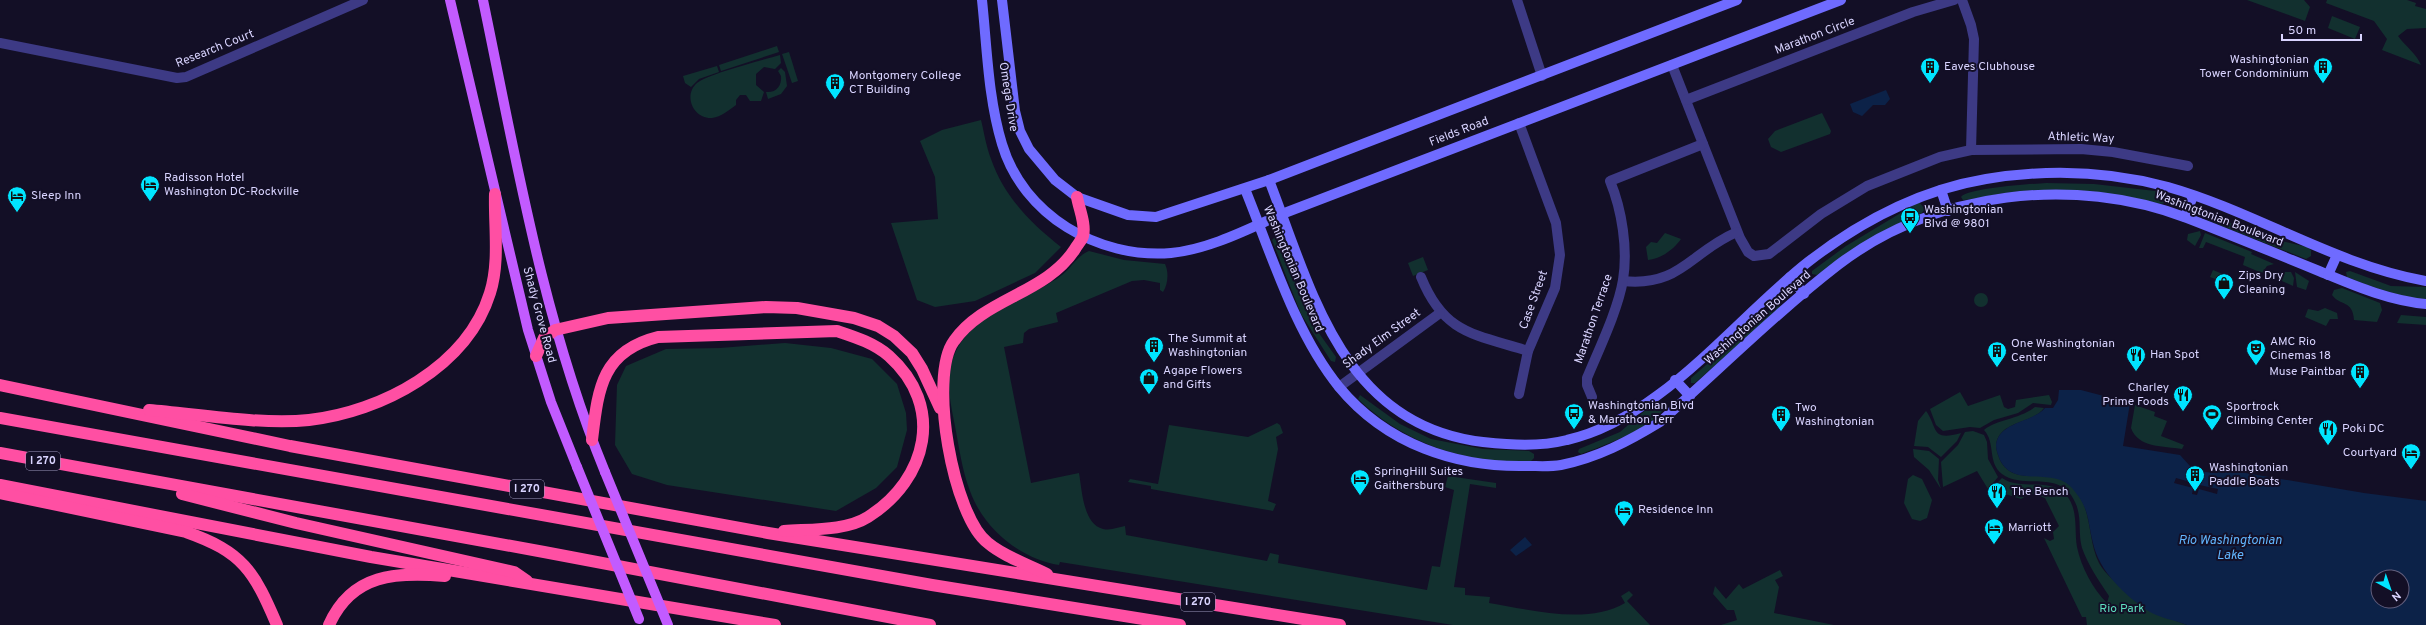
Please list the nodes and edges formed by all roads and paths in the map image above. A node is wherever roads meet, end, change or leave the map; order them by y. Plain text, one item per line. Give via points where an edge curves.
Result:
1 (363, 0) edge
2 (450, 0) edge
3 (483, 0) edge
4 (982, 0) edge
5 (1002, 0) edge
6 (1516, 0) edge
7 (1737, 0) edge
8 (1841, 0) edge
9 (1954, 0) edge
10 (1962, 0) edge
11 (0, 43) edge
12 (1672, 64) junction
13 (1542, 76) junction
14 (1686, 100) junction
15 (1519, 123) junction
16 (1703, 144) junction
17 (1971, 150) junction
18 (2188, 166) dead end
19 (1269, 180) junction
20 (1245, 189) junction
21 (1942, 190) junction
22 (495, 194) junction
23 (2193, 196) junction
24 (1077, 197) junction
25 (1948, 211) junction
26 (1282, 214) junction
27 (2185, 217) junction
28 (1259, 224) junction
29 (1737, 232) junction
30 (1083, 236) junction
31 (2337, 255) junction
32 (2328, 275) junction
33 (1421, 277) dead end
34 (1790, 277) junction
35 (1623, 281) junction
36 (2426, 281) edge
37 (1804, 294) junction
38 (2426, 304) edge
39 (1440, 313) junction
40 (555, 330) junction
41 (1528, 351) junction
42 (536, 356) junction
43 (1357, 373) junction
44 (1675, 380) junction
45 (0, 385) edge
46 (1339, 387) junction
47 (1519, 394) dead end
48 (1690, 396) junction
49 (1592, 397) dead end
50 (92, 405) junction
51 (942, 413) junction
52 (0, 418) edge
53 (592, 440) junction
54 (0, 454) edge
55 (86, 469) junction
56 (0, 485) edge
57 (0, 494) edge
58 (768, 533) junction
59 (490, 576) junction
60 (1056, 579) junction
61 (530, 584) junction
62 (266, 601) junction
63 (640, 622) edge
64 (269, 625) edge
65 (277, 625) edge
66 (329, 625) edge
67 (668, 625) edge
68 (775, 625) edge
69 (930, 625) edge
70 (1180, 625) edge
71 (1340, 625) edge

1 - 11 street, Research Court via 186,77 177,78
2 - 22 main road, Shady Grove Road
3 - 40 main road, Shady Grove Road via 533,244
4 - 30 street, Omega Drive via 994,110 1002,144 1012,169 1025,191 1046,211 1068,230
5 - 24 street, Omega Drive via 1015,111 1020,131 1029,149 1055,180
6 - 13 street
7 - 13 street, Fields Road
8 - 12 street, Fields Road
9 - 14 street, Marathon Circle via 1912,12
10 - 17 street via 1974,39
12 - 14 street
12 - 15 street, Fields Road
13 - 19 street, Fields Road
14 - 16 street
15 - 26 street, Fields Road
15 - 41 street, Case Street via 1556,222 1560,255 1555,288
16 - 29 street
16 - 35 street, Marathon Terrace via 1610,181 1622,232
17 - 18 street, Athletic Way via 2081,149 2113,152
17 - 29 street via 1940,157 1867,186 1821,214 1769,254 1754,256 1748,252
19 - 20 street, Fields Road
19 - 26 street, Washingtonian Boulevard
20 - 24 street, Fields Road via 1156,217 1128,215
20 - 28 street, Washingtonian Boulevard
21 - 23 street, Washingtonian Boulevard via 2005,176 2066,172 2148,182
21 - 25 street
21 - 34 street, Washingtonian Boulevard via 1906,203 1859,227 1834,242
22 - 42 main road, Shady Grove Road
22 - 50 highway via 493,280 482,312 465,339 436,368 410,387 357,410 309,420 273,421
23 - 27 street
23 - 31 street, Washingtonian Boulevard
24 - 30 highway via 1083,222
25 - 27 street, Washingtonian Boulevard via 2017,196 2066,194 2101,196 2138,203
25 - 37 street, Washingtonian Boulevard via 1892,232 1864,248 1839,264
26 - 28 street, Fields Road
26 - 43 street, Washingtonian Boulevard via 1322,316 1340,350
27 - 32 street, Washingtonian Boulevard
28 - 30 street, Fields Road via 1221,240 1171,253 1137,251
28 - 46 street, Washingtonian Boulevard via 1295,313 1313,348
29 - 35 street via 1717,241 1680,270 1663,279 1642,283
30 - 51 highway via 1062,266 1049,277 974,318 962,330 946,356 942,372
31 - 32 street
31 - 36 street, Washingtonian Boulevard via 2395,276
32 - 38 street, Washingtonian Boulevard via 2375,293
33 - 39 street via 1429,298
34 - 37 street
34 - 44 street, Washingtonian Boulevard
35 - 49 street, Marathon Terrace via 1587,378
37 - 48 street, Washingtonian Boulevard
39 - 41 street via 1466,331
39 - 43 street, Shady Elm Street
40 - 42 highway via 544,338
40 - 51 highway via 608,318 766,308 797,308 854,318 878,326 894,336 912,354 922,369
40 - 53 main road, Shady Grove Road
41 - 47 street, Case Street
42 - 63 main road, Shady Grove Road, bridge via 577,467
43 - 44 street, Washingtonian Boulevard via 1378,396 1413,420 1447,434 1474,441 1516,445 1557,442 1594,431 1628,416
43 - 46 street, Shady Elm Street
44 - 48 street
45 - 50 highway, I 270
46 - 48 street, Washingtonian Boulevard via 1371,418 1414,444 1465,463 1502,467 1560,465 1592,457 1641,434 1660,422
50 - 58 highway, I 270 via 290,446
51 - 60 highway via 961,501 972,524 987,543
52 - 70 highway, I 270 via 932,586
53 - 58 highway via 597,398 607,370 626,350 642,341 658,337 837,331 862,339 888,356 908,378 920,398 924,430 919,457 906,482 894,496 867,518 843,525
53 - 67 main road, Shady Grove Road, bridge
54 - 55 highway, I 270
55 - 61 highway via 296,523 514,572
55 - 69 highway, I 270
56 - 59 highway via 371,557
57 - 62 highway via 186,532 213,541 239,558 259,586
58 - 60 highway, I 270
59 - 61 highway
59 - 66 highway via 469,578 412,573 377,579 362,586 346,599
60 - 71 highway, I 270
61 - 68 highway
62 - 64 highway
62 - 65 highway

